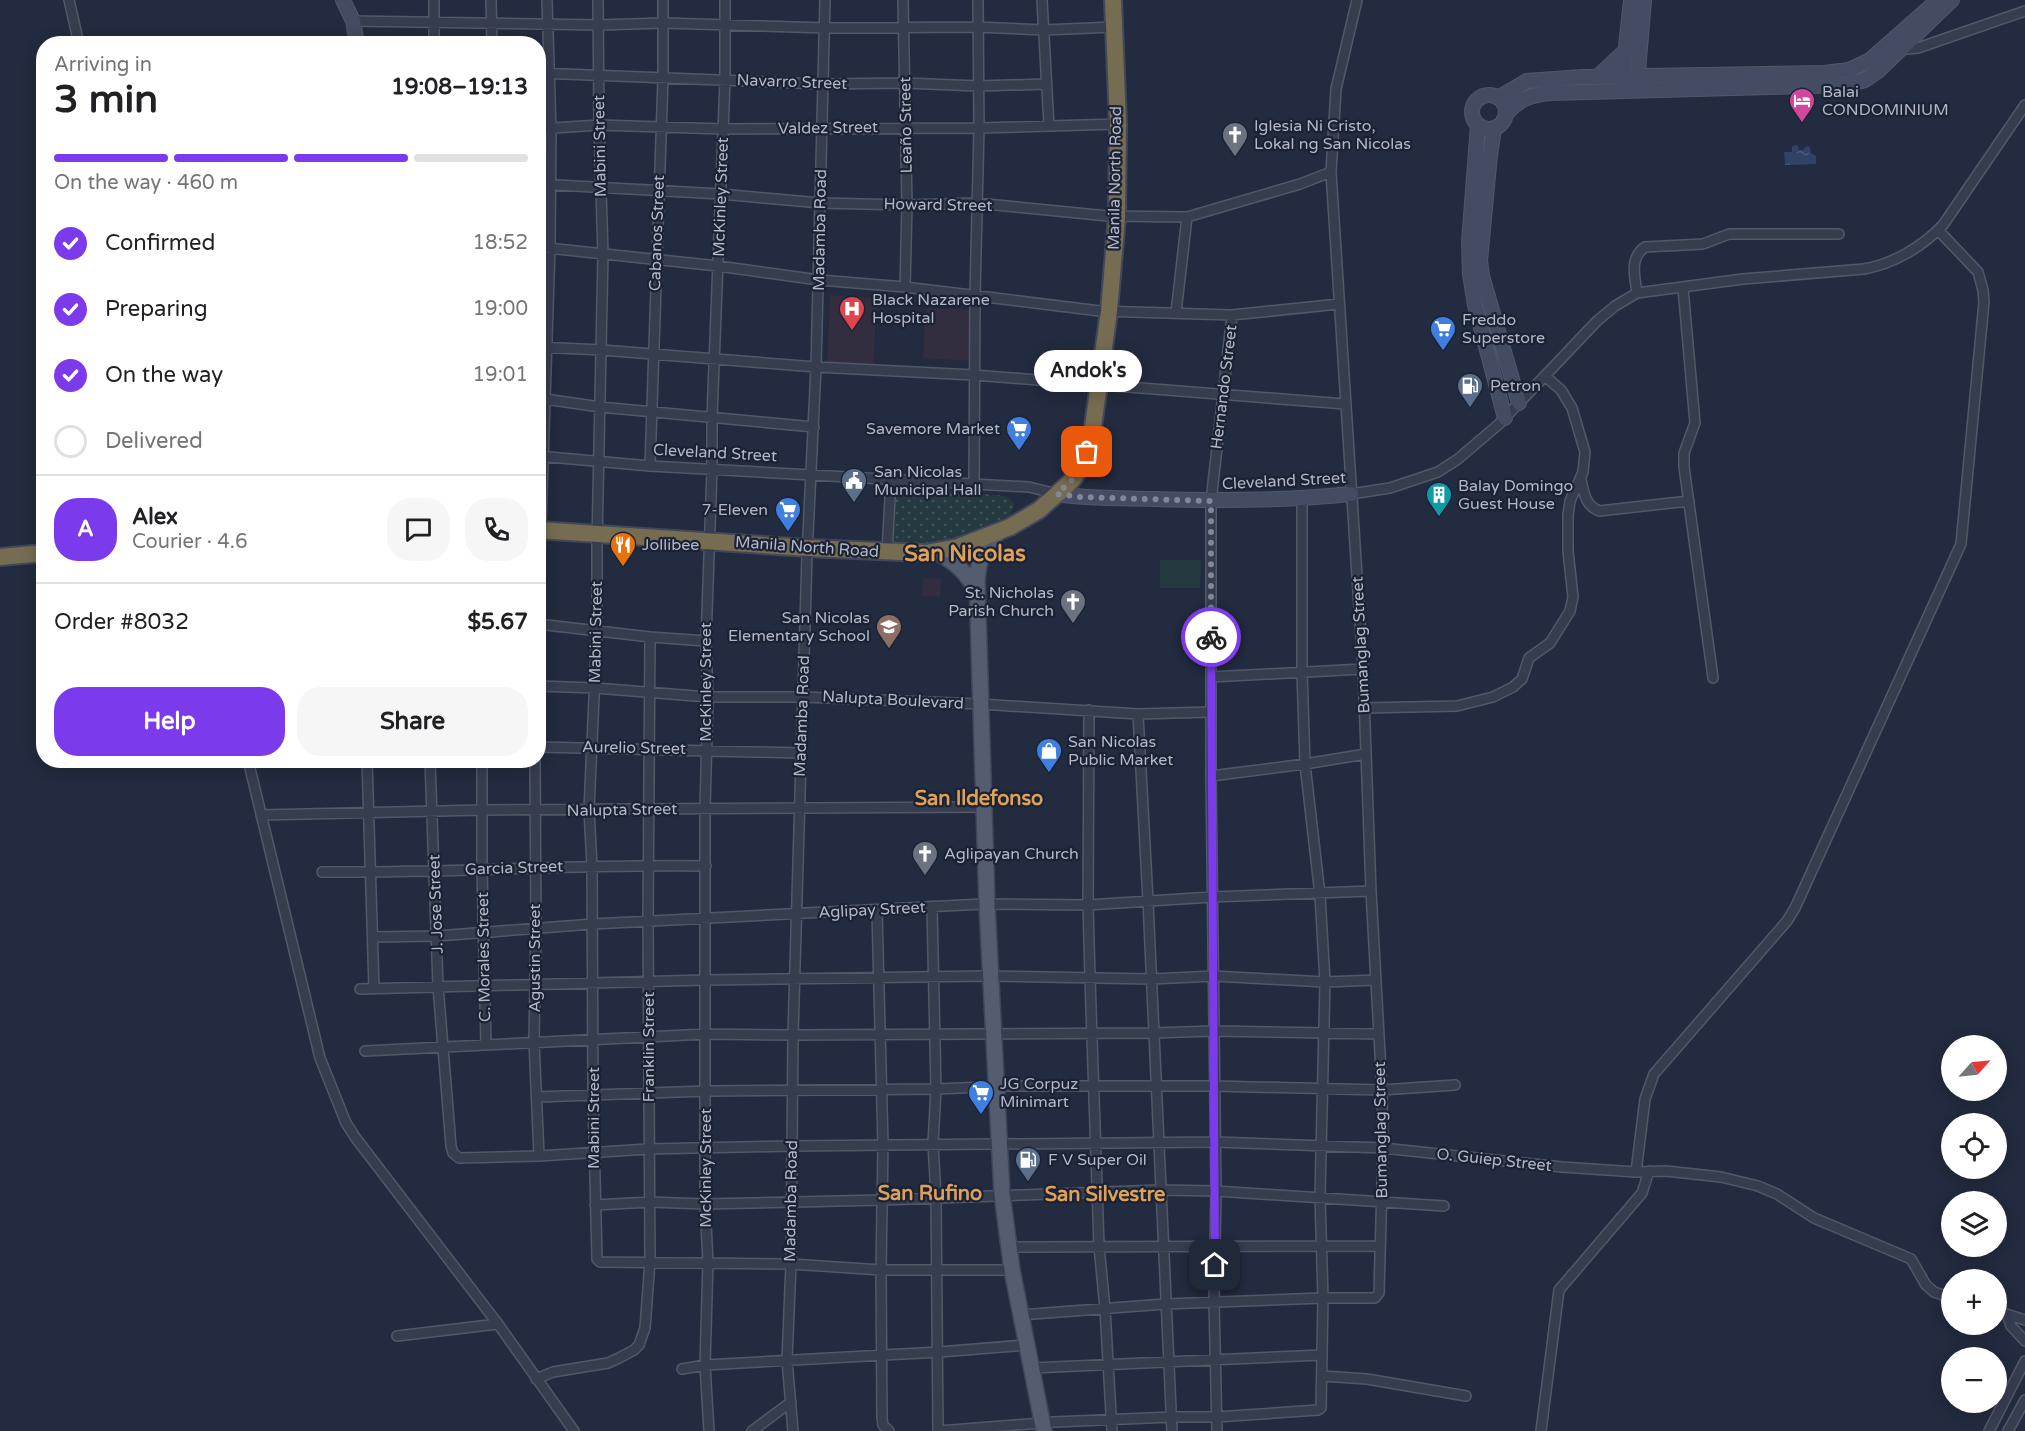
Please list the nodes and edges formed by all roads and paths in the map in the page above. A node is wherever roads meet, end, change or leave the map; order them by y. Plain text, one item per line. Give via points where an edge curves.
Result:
1 (69, 0) edge
2 (343, 0) edge
3 (434, 0) edge
4 (491, 0) edge
5 (548, 0) edge
6 (598, 0) edge
7 (663, 0) edge
8 (725, 0) edge
9 (825, 0) edge
10 (903, 0) edge
11 (978, 0) edge
12 (1042, 0) edge
13 (1113, 0) edge
14 (1357, 0) edge
15 (1631, 0) edge
16 (1644, 0) edge
17 (1938, 0) edge
18 (1953, 0) edge
19 (2025, 11) edge
20 (353, 21) junction
21 (434, 21) junction
22 (492, 22) junction
23 (548, 23) junction
24 (663, 23) junction
25 (599, 25) junction
26 (725, 25) junction
27 (977, 27) junction
28 (1114, 27) junction
29 (826, 28) junction
30 (904, 29) junction
31 (1044, 30) junction
32 (77, 36) edge
33 (356, 36) edge
34 (434, 36) edge
35 (492, 36) edge
36 (1897, 44) junction
37 (546, 48) edge
38 (1632, 53) junction
39 (546, 73) edge
40 (599, 75) junction
41 (1660, 75) junction
42 (1596, 77) junction
43 (1629, 77) junction
44 (663, 78) junction
45 (725, 80) junction
46 (1736, 80) junction
47 (905, 83) junction
48 (823, 84) junction
49 (1046, 84) junction
50 (978, 86) junction
51 (546, 89) edge
52 (1637, 91) junction
53 (1622, 92) junction
54 (1498, 98) junction
55 (2025, 105) edge
56 (1507, 113) junction
57 (1118, 124) junction
58 (599, 125) junction
59 (1478, 125) junction
60 (1049, 126) junction
61 (661, 127) junction
62 (907, 127) junction
63 (822, 128) junction
64 (979, 128) junction
65 (546, 129) edge
66 (551, 129) junction
67 (723, 129) junction
68 (1494, 129) junction
69 (1331, 172) junction
70 (546, 184) edge
71 (551, 184) junction
72 (600, 188) junction
73 (658, 192) junction
74 (721, 194) junction
75 (820, 203) junction
76 (976, 203) junction
77 (908, 205) junction
78 (1117, 216) junction
79 (1187, 218) junction
80 (1938, 230) junction
81 (1839, 234) dead end
82 (546, 248) edge
83 (550, 248) junction
84 (603, 254) junction
85 (656, 260) junction
86 (718, 266) junction
87 (819, 280) junction
88 (905, 287) junction
89 (1683, 288) junction
90 (1637, 293) junction
91 (975, 295) junction
92 (1339, 304) junction
93 (546, 305) edge
94 (1109, 311) junction
95 (1176, 313) junction
96 (1232, 315) junction
97 (546, 347) edge
98 (602, 350) junction
99 (654, 354) junction
100 (714, 358) junction
101 (816, 367) junction
102 (974, 375) junction
103 (1546, 377) junction
104 (1098, 385) junction
105 (1223, 395) junction
106 (546, 399) edge
107 (1519, 403) junction
108 (1345, 404) junction
109 (600, 406) junction
110 (652, 412) junction
111 (712, 417) junction
112 (1505, 418) junction
113 (814, 427) junction
114 (546, 458) edge
115 (598, 463) junction
116 (650, 466) junction
117 (712, 470) junction
118 (812, 474) junction
119 (891, 480) junction
120 (1581, 480) junction
121 (974, 485) junction
122 (1057, 494) junction
123 (1352, 494) junction
124 (1302, 500) junction
125 (1211, 501) junction
126 (1689, 501) junction
127 (546, 531) edge
128 (1000, 531) junction
129 (598, 535) junction
130 (710, 540) junction
131 (808, 548) junction
132 (887, 552) junction
133 (936, 552) junction
134 (36, 554) edge
135 (0, 557) edge
136 (977, 595) junction
137 (546, 625) edge
138 (597, 630) junction
139 (650, 637) junction
140 (706, 641) junction
141 (1363, 669) junction
142 (1302, 672) junction
143 (1211, 677) junction
144 (1713, 678) dead end
145 (546, 686) edge
146 (595, 688) junction
147 (650, 692) junction
148 (803, 696) junction
149 (708, 697) junction
150 (980, 704) junction
151 (1364, 708) junction
152 (1089, 710) junction
153 (1211, 712) junction
154 (1138, 714) junction
155 (546, 747) edge
156 (592, 747) junction
157 (648, 748) junction
158 (706, 750) junction
159 (801, 753) junction
160 (1366, 754) junction
161 (1305, 764) junction
162 (250, 768) edge
163 (367, 768) edge
164 (430, 768) edge
165 (482, 768) edge
166 (535, 768) edge
167 (1211, 776) junction
168 (984, 807) junction
169 (705, 809) junction
170 (799, 809) junction
171 (483, 810) junction
172 (590, 810) junction
173 (648, 810) junction
174 (534, 811) junction
175 (368, 812) junction
176 (432, 812) junction
177 (261, 815) junction
178 (648, 865) junction
179 (592, 866) junction
180 (706, 866) junction
181 (482, 868) junction
182 (535, 868) junction
183 (435, 871) junction
184 (322, 872) dead end
185 (370, 872) junction
186 (1371, 891) junction
187 (1320, 895) junction
188 (1212, 897) junction
189 (1148, 901) junction
190 (987, 904) junction
191 (1088, 905) junction
192 (933, 907) junction
193 (877, 911) junction
194 (798, 914) junction
195 (706, 918) junction
196 (648, 920) junction
197 (592, 924) junction
198 (536, 927) junction
199 (484, 933) junction
200 (373, 936) junction
201 (437, 936) junction
202 (991, 976) junction
203 (1214, 976) junction
204 (795, 978) junction
205 (877, 978) junction
206 (934, 978) junction
207 (1090, 978) junction
208 (1152, 979) junction
209 (705, 980) junction
210 (1376, 980) junction
211 (649, 981) junction
212 (1324, 982) junction
213 (594, 983) junction
214 (484, 984) junction
215 (534, 984) junction
216 (438, 986) junction
217 (374, 988) junction
218 (360, 989) dead end
219 (1214, 1031) junction
220 (934, 1033) junction
221 (994, 1033) junction
222 (1093, 1033) junction
223 (1153, 1033) junction
224 (706, 1034) junction
225 (1324, 1034) junction
226 (1379, 1034) junction
227 (650, 1035) junction
228 (793, 1035) junction
229 (882, 1035) junction
230 (594, 1040) junction
231 (534, 1041) junction
232 (486, 1045) junction
233 (442, 1047) junction
234 (365, 1051) dead end
235 (1455, 1085) dead end
236 (997, 1086) junction
237 (1094, 1086) junction
238 (1157, 1086) junction
239 (1214, 1086) junction
240 (1323, 1088) junction
241 (936, 1089) junction
242 (792, 1090) junction
243 (882, 1090) junction
244 (1382, 1090) junction
245 (706, 1091) junction
246 (648, 1094) junction
247 (593, 1095) junction
248 (537, 1097) junction
249 (1160, 1142) junction
250 (1215, 1142) junction
251 (933, 1143) junction
252 (1097, 1143) junction
253 (1321, 1144) junction
254 (883, 1145) junction
255 (999, 1145) junction
256 (792, 1146) junction
257 (705, 1148) junction
258 (1383, 1148) junction
259 (648, 1149) junction
260 (595, 1152) junction
261 (539, 1156) junction
262 (1649, 1171) junction
263 (1636, 1172) junction
264 (1160, 1190) junction
265 (1099, 1191) junction
266 (1216, 1191) junction
267 (1002, 1194) junction
268 (936, 1197) junction
269 (1320, 1197) junction
270 (883, 1200) junction
271 (791, 1201) junction
272 (650, 1202) junction
273 (1382, 1203) junction
274 (705, 1204) junction
275 (595, 1205) junction
276 (1444, 1206) dead end
277 (1099, 1246) junction
278 (1163, 1246) junction
279 (1216, 1246) junction
280 (1380, 1246) junction
281 (1008, 1247) junction
282 (1322, 1247) junction
283 (650, 1261) junction
284 (708, 1262) junction
285 (790, 1264) junction
286 (881, 1270) junction
287 (936, 1270) junction
288 (1012, 1270) junction
289 (1941, 1294) edge
290 (1323, 1298) junction
291 (1214, 1302) junction
292 (1166, 1304) junction
293 (1105, 1309) junction
294 (2007, 1314) joint
295 (1020, 1315) junction
296 (2025, 1320) edge
297 (498, 1324) junction
298 (397, 1336) dead end
299 (2025, 1341) edge
300 (1026, 1345) junction
301 (939, 1352) junction
302 (882, 1355) junction
303 (1322, 1355) junction
304 (1216, 1359) junction
305 (787, 1360) junction
306 (2025, 1361) edge
307 (1169, 1362) junction
308 (705, 1365) junction
309 (1108, 1365) junction
310 (1032, 1368) junction
311 (682, 1369) dead end
312 (1322, 1376) junction
313 (536, 1379) junction
314 (1466, 1396) dead end
315 (2025, 1400) edge
316 (791, 1402) junction
317 (1172, 1417) junction
318 (1217, 1417) junction
319 (1112, 1420) junction
320 (1043, 1427) edge
321 (574, 1431) edge
322 (708, 1431) edge
323 (752, 1431) edge
324 (793, 1431) edge
325 (889, 1431) edge
326 (939, 1431) edge
327 (1112, 1431) edge
328 (1172, 1431) edge
329 (1217, 1431) edge
330 (1541, 1431) edge
331 (1989, 1431) edge
332 (2008, 1431) edge

1 - 32 street
2 - 20 street
3 - 21 street
4 - 22 street
5 - 23 street
6 - 25 street, Mabini Street
7 - 24 street, Cabanos Street
8 - 26 street, McKinley Street
9 - 29 street, Madamba Road
10 - 30 street, Leaño Street
11 - 27 street
12 - 31 street
13 - 28 highway, Manila North Road
14 - 69 street, Bumanglag Street via 1336,88
15 - 38 street
16 - 38 street
17 - 36 street
18 - 36 street
19 - 36 street via 1918,48
20 - 21 street
20 - 33 street
21 - 22 street
21 - 34 street
22 - 23 street
22 - 35 street
23 - 25 street
23 - 37 street
24 - 25 street
24 - 26 street
24 - 44 street, Cabanos Street
25 - 40 street, Mabini Street
26 - 29 street
26 - 45 street, McKinley Street
27 - 30 street
27 - 31 street
27 - 50 street
28 - 31 street
28 - 57 highway, Manila North Road
29 - 30 street
29 - 48 street, Madamba Road
30 - 47 street, Leaño Street
31 - 49 street
36 - 46 street via 1878,71 1847,85
38 - 41 street
38 - 42 street
38 - 43 street
39 - 40 street, Navarro Street
40 - 44 street, Navarro Street
40 - 58 street, Mabini Street
41 - 43 street
41 - 46 street
42 - 43 street
42 - 54 street via 1527,81
43 - 52 street
43 - 53 street
44 - 45 street, Navarro Street
44 - 61 street, Cabanos Street
45 - 48 street, Navarro Street
45 - 67 street, McKinley Street
46 - 52 street
47 - 48 street, Navarro Street
47 - 50 street, Navarro Street
47 - 62 street, Leaño Street
48 - 63 street, Madamba Road
49 - 50 street, Navarro Street
49 - 60 street
50 - 64 street
51 - 66 street
52 - 53 street
53 - 56 street via 1539,94 1526,97
54 - 56 street
54 - 59 street via 1487,95 1475,103 1473,119
55 - 80 street
56 - 68 street
57 - 60 street, Valdez Street
57 - 78 highway, Manila North Road
58 - 61 street, Valdez Street
58 - 66 street, Valdez Street
58 - 72 street, Mabini Street
59 - 68 street
59 - 112 street via 1470,274
60 - 64 street, Valdez Street
61 - 67 street, Valdez Street
61 - 73 street, Cabanos Street
62 - 63 street, Valdez Street
62 - 64 street, Valdez Street
62 - 77 street, Leaño Street
63 - 67 street, Valdez Street
63 - 75 street, Madamba Road
64 - 76 street
65 - 66 street, Valdez Street
66 - 71 street
67 - 74 street, McKinley Street
68 - 107 street via 1480,261
69 - 79 street, Howard Street
69 - 92 street, Bumanglag Street
70 - 71 street, Howard Street
71 - 72 street, Howard Street
71 - 83 street
72 - 73 street, Howard Street
72 - 84 street, Mabini Street
73 - 74 street, Howard Street
73 - 85 street, Cabanos Street
74 - 75 street, Howard Street
74 - 86 street, McKinley Street
75 - 77 street, Howard Street
75 - 87 street, Madamba Road
76 - 77 street, Howard Street
76 - 78 street, Howard Street
76 - 91 street
77 - 88 street, Leaño Street
78 - 79 street, Howard Street
78 - 94 highway, Manila North Road
79 - 95 street
80 - 89 street via 1910,251 1880,266
80 - 263 street via 1978,272 1984,302 1961,544 1796,908 1654,1074 1645,1099
81 - 90 street via 1729,234 1703,244 1645,247 1634,268
82 - 83 street
83 - 84 street
83 - 93 street
84 - 85 street
84 - 98 street, Mabini Street
85 - 86 street
85 - 99 street, Cabanos Street
86 - 87 street
86 - 100 street, McKinley Street
87 - 88 street
87 - 101 street, Madamba Road
88 - 91 street
89 - 90 street
89 - 126 street via 1695,416 1684,453
90 - 103 street, Cleveland Street via 1597,321
91 - 94 street
91 - 102 street
92 - 96 street
92 - 108 street, Bumanglag Street
94 - 95 street
94 - 104 highway, Manila North Road
95 - 96 street
96 - 105 street, Hernando Street
97 - 98 street
98 - 99 street
98 - 109 street, Mabini Street
99 - 100 street
99 - 110 street, Cabanos Street
100 - 101 street
100 - 111 street, McKinley Street
101 - 102 street
101 - 113 street, Madamba Road
102 - 104 street
102 - 121 street
103 - 107 street, Cleveland Street
103 - 120 street via 1561,390 1575,417 1585,452
104 - 105 street
104 - 122 highway, Manila North Road via 1087,452 1074,478
105 - 108 street
105 - 125 street, Hernando Street
106 - 109 street
107 - 112 street, Cleveland Street
108 - 123 street, Bumanglag Street
109 - 110 street
109 - 115 street, Mabini Street
110 - 111 street
110 - 116 street, Cabanos Street
111 - 113 street
111 - 117 street, McKinley Street
112 - 123 street, Cleveland Street via 1438,472 1390,488
113 - 118 street, Madamba Road
114 - 115 street, Cleveland Street
115 - 116 street, Cleveland Street
115 - 129 street, Mabini Street
116 - 117 street, Cleveland Street
117 - 118 street, Cleveland Street
117 - 130 street, McKinley Street
118 - 119 street, Cleveland Street
118 - 131 street, Madamba Road
119 - 121 street, Cleveland Street
119 - 132 street
120 - 126 street via 1587,502 1599,511
120 - 151 street via 1568,515 1572,605 1550,643 1529,658 1522,679 1514,687 1472,704
121 - 122 street, Cleveland Street via 1029,487
122 - 125 street, Cleveland Street
122 - 128 highway, Manila North Road via 1039,510
123 - 124 street, Cleveland Street
123 - 141 street, Bumanglag Street
124 - 125 street, Cleveland Street
124 - 142 street
125 - 143 street, Hernando Street
126 - 144 street
127 - 129 highway, Manila North Road
128 - 133 highway, Manila North Road
128 - 136 main road via 983,551
129 - 130 highway, Manila North Road
129 - 138 street, Mabini Street
130 - 131 highway, Manila North Road
130 - 140 street, McKinley Street
131 - 132 highway, Manila North Road
131 - 148 street, Madamba Road
132 - 133 highway, Manila North Road
133 - 136 main road via 964,573
134 - 135 highway
136 - 150 main road
137 - 138 street
138 - 139 street
138 - 146 street, Mabini Street
139 - 140 street
139 - 147 street, Franklin Street
140 - 149 street, McKinley Street
141 - 142 street
141 - 151 street, Bumanglag Street
142 - 143 street
142 - 161 street
143 - 153 street, Hernando Street
145 - 146 street, Nalupta Boulevard
146 - 147 street, Nalupta Boulevard
146 - 156 street, Mabini Street
147 - 149 street, Nalupta Boulevard
147 - 157 street, Franklin Street
148 - 149 street, Nalupta Boulevard
148 - 150 street, Nalupta Boulevard
148 - 159 street, Madamba Road
149 - 158 street, McKinley Street
150 - 152 street, Nalupta Boulevard
150 - 168 main road
151 - 160 street, Bumanglag Street
152 - 154 street, Nalupta Boulevard
152 - 191 street
153 - 154 street, Nalupta Boulevard
153 - 167 street, Hernando Street
154 - 189 street
155 - 156 street, Aurelio Street
156 - 157 street, Aurelio Street
156 - 172 street, Mabini Street
157 - 158 street, Aurelio Street
157 - 173 street, Franklin Street
158 - 159 street, Aurelio Street
158 - 169 street, McKinley Street
159 - 170 street, Madamba Road
160 - 161 street
160 - 186 street, Bumanglag Street
161 - 167 street
161 - 187 street
162 - 177 street
163 - 175 street
164 - 176 street, J. Jose Street
165 - 171 street, C. Morales Street
166 - 174 street, Agustin Street
167 - 188 street, Hernando Street
168 - 170 street, Nalupta Street
168 - 190 main road
169 - 170 street, Nalupta Street
169 - 173 street, Nalupta Street
169 - 180 street, McKinley Street
170 - 194 street, Madamba Road
171 - 174 street, Nalupta Street
171 - 176 street, Nalupta Street
171 - 181 street, C. Morales Street
172 - 173 street, Nalupta Street
172 - 174 street, Nalupta Street
172 - 179 street, Mabini Street
173 - 178 street, Franklin Street
174 - 182 street, Agustin Street
175 - 176 street, Nalupta Street
175 - 177 street, Nalupta Street
175 - 185 street
176 - 183 street, J. Jose Street
177 - 297 street via 320,1058 346,1123
178 - 179 street, Garcia Street
178 - 180 street, Garcia Street
178 - 196 street, Franklin Street
179 - 182 street, Garcia Street
179 - 197 street, Mabini Street
180 - 195 street, McKinley Street
181 - 182 street, Garcia Street
181 - 183 street, Garcia Street
181 - 199 street, C. Morales Street
182 - 198 street, Agustin Street
183 - 185 street, Garcia Street
183 - 201 street, J. Jose Street
184 - 185 street, Garcia Street
185 - 200 street
186 - 187 street, Aglipay Street
186 - 210 street, Bumanglag Street
187 - 188 street, Aglipay Street
187 - 212 street
188 - 189 street, Aglipay Street
188 - 203 street, Hernando Street
189 - 191 street, Aglipay Street
189 - 208 street
190 - 191 street, Aglipay Street
190 - 192 street, Aglipay Street
190 - 202 main road
191 - 207 street
192 - 193 street, Aglipay Street
192 - 206 street
193 - 194 street, Aglipay Street
193 - 205 street
194 - 195 street, Aglipay Street
194 - 204 street, Madamba Road
195 - 196 street, Aglipay Street
195 - 209 street, McKinley Street
196 - 197 street, Aglipay Street
196 - 211 street, Franklin Street
197 - 198 street, Aglipay Street
197 - 213 street, Mabini Street
198 - 199 street, Aglipay Street
198 - 215 street, Agustin Street
199 - 201 street, Aglipay Street
199 - 214 street, C. Morales Street
200 - 201 street, Aglipay Street
200 - 217 street
201 - 216 street, J. Jose Street
202 - 206 street
202 - 207 street
202 - 221 main road
203 - 208 street
203 - 212 street
203 - 219 street, Hernando Street
204 - 205 street
204 - 209 street
204 - 228 street, Madamba Road
205 - 206 street
205 - 229 street
206 - 220 street
207 - 208 street
207 - 222 street
208 - 223 street
209 - 211 street
209 - 224 street, McKinley Street
210 - 212 street
210 - 226 street, Bumanglag Street
211 - 213 street
211 - 227 street, Franklin Street
212 - 225 street
213 - 215 street
213 - 230 street, Mabini Street
214 - 215 street
214 - 216 street
214 - 232 street, C. Morales Street
215 - 231 street, Agustin Street
216 - 217 street
216 - 233 street, J. Jose Street
217 - 218 street
219 - 223 street
219 - 225 street
219 - 239 street, Hernando Street
220 - 221 street
220 - 229 street
220 - 241 street
221 - 222 street
221 - 236 main road
222 - 223 street
222 - 237 street
223 - 238 street
224 - 227 street
224 - 228 street
224 - 245 street, McKinley Street
225 - 226 street
225 - 240 street
226 - 244 street, Bumanglag Street
227 - 230 street
227 - 246 street, Franklin Street
228 - 229 street
228 - 242 street, Madamba Road
229 - 243 street
230 - 231 street
230 - 247 street, Mabini Street
231 - 232 street
231 - 248 street, Agustin Street
232 - 233 street
233 - 234 street
233 - 261 street, J. Jose Street via 451,1146 456,1156
235 - 244 street
236 - 237 street
236 - 241 street
236 - 255 main road
237 - 238 street
237 - 252 street
238 - 239 street
238 - 249 street
239 - 240 street
239 - 250 street, Hernando Street
240 - 244 street
240 - 253 street
241 - 243 street
241 - 251 street
242 - 243 street
242 - 245 street
242 - 256 street, Madamba Road
243 - 254 street
244 - 258 street, Bumanglag Street
245 - 246 street
245 - 257 street, McKinley Street
246 - 247 street
246 - 259 street, Franklin Street
247 - 248 street
247 - 260 street, Mabini Street
248 - 261 street, Agustin Street
249 - 250 street, O. Guiep Street
249 - 252 street, O. Guiep Street
249 - 264 street
250 - 253 street, O. Guiep Street
250 - 266 street, Hernando Street
251 - 254 street, O. Guiep Street
251 - 255 street, O. Guiep Street
251 - 268 street
252 - 255 street, O. Guiep Street
252 - 265 street
253 - 258 street, O. Guiep Street
253 - 269 street
254 - 256 street, O. Guiep Street
254 - 270 street
255 - 267 main road
256 - 257 street, O. Guiep Street
256 - 271 street, Madamba Road
257 - 259 street, O. Guiep Street
257 - 274 street, McKinley Street
258 - 263 street, O. Guiep Street
258 - 273 street, Bumanglag Street
259 - 260 street, O. Guiep Street
259 - 272 street, Franklin Street
260 - 261 street, O. Guiep Street
260 - 275 street, Mabini Street
262 - 263 street, O. Guiep Street
262 - 289 street, O. Guiep Street via 1721,1177 1777,1194 1814,1218 1911,1258 1926,1285
262 - 330 street via 1642,1193 1559,1290
264 - 265 street
264 - 266 street
264 - 278 street
265 - 267 street
265 - 277 street
266 - 269 street
266 - 279 street, Hernando Street
267 - 268 street
267 - 281 main road
268 - 270 street
268 - 287 street
269 - 273 street
269 - 282 street
270 - 271 street
270 - 286 street
271 - 274 street
271 - 285 street, Madamba Road
272 - 274 street
272 - 275 street
272 - 283 street, Franklin Street
273 - 276 street
273 - 280 street, Bumanglag Street
274 - 284 street, McKinley Street
275 - 283 street, Mabini Street via 596,1255 600,1262
277 - 278 street
277 - 281 street
277 - 293 street
278 - 279 street
278 - 292 street
279 - 282 street
279 - 291 street, Hernando Street
280 - 282 street
280 - 290 street, Bumanglag Street via 1376,1298
281 - 288 main road
282 - 290 street
283 - 284 street
283 - 313 street, Franklin Street via 645,1328 643,1339 634,1350 608,1363 553,1372
284 - 285 street
284 - 308 street, McKinley Street
285 - 286 street
285 - 305 street, Madamba Road
286 - 287 street
286 - 302 street
287 - 288 street
287 - 301 street
288 - 295 main road
290 - 291 street
290 - 303 street
291 - 292 street
291 - 304 street, Hernando Street
292 - 293 street
292 - 307 street
293 - 295 street
293 - 309 street
294 - 296 street
294 - 299 street via 2011,1326
295 - 300 main road
297 - 298 street
297 - 313 street
300 - 301 street
300 - 310 main road
301 - 302 street
301 - 326 street
302 - 305 street
302 - 325 street via 882,1418
303 - 304 street
303 - 312 street
304 - 307 street
304 - 318 street, Hernando Street
305 - 308 street
305 - 316 street, Madamba Road
306 - 331 street
307 - 309 street
307 - 317 street
308 - 311 street
308 - 322 street, McKinley Street
309 - 310 street
309 - 319 street
310 - 320 main road
312 - 314 street via 1367,1379
312 - 318 street via 1322,1406 1318,1410
313 - 321 street
315 - 332 street
316 - 323 street
316 - 324 street, Madamba Road
317 - 318 street
317 - 319 street
317 - 328 street
318 - 329 street, Hernando Street
319 - 320 street
319 - 327 street
320 - 326 street

